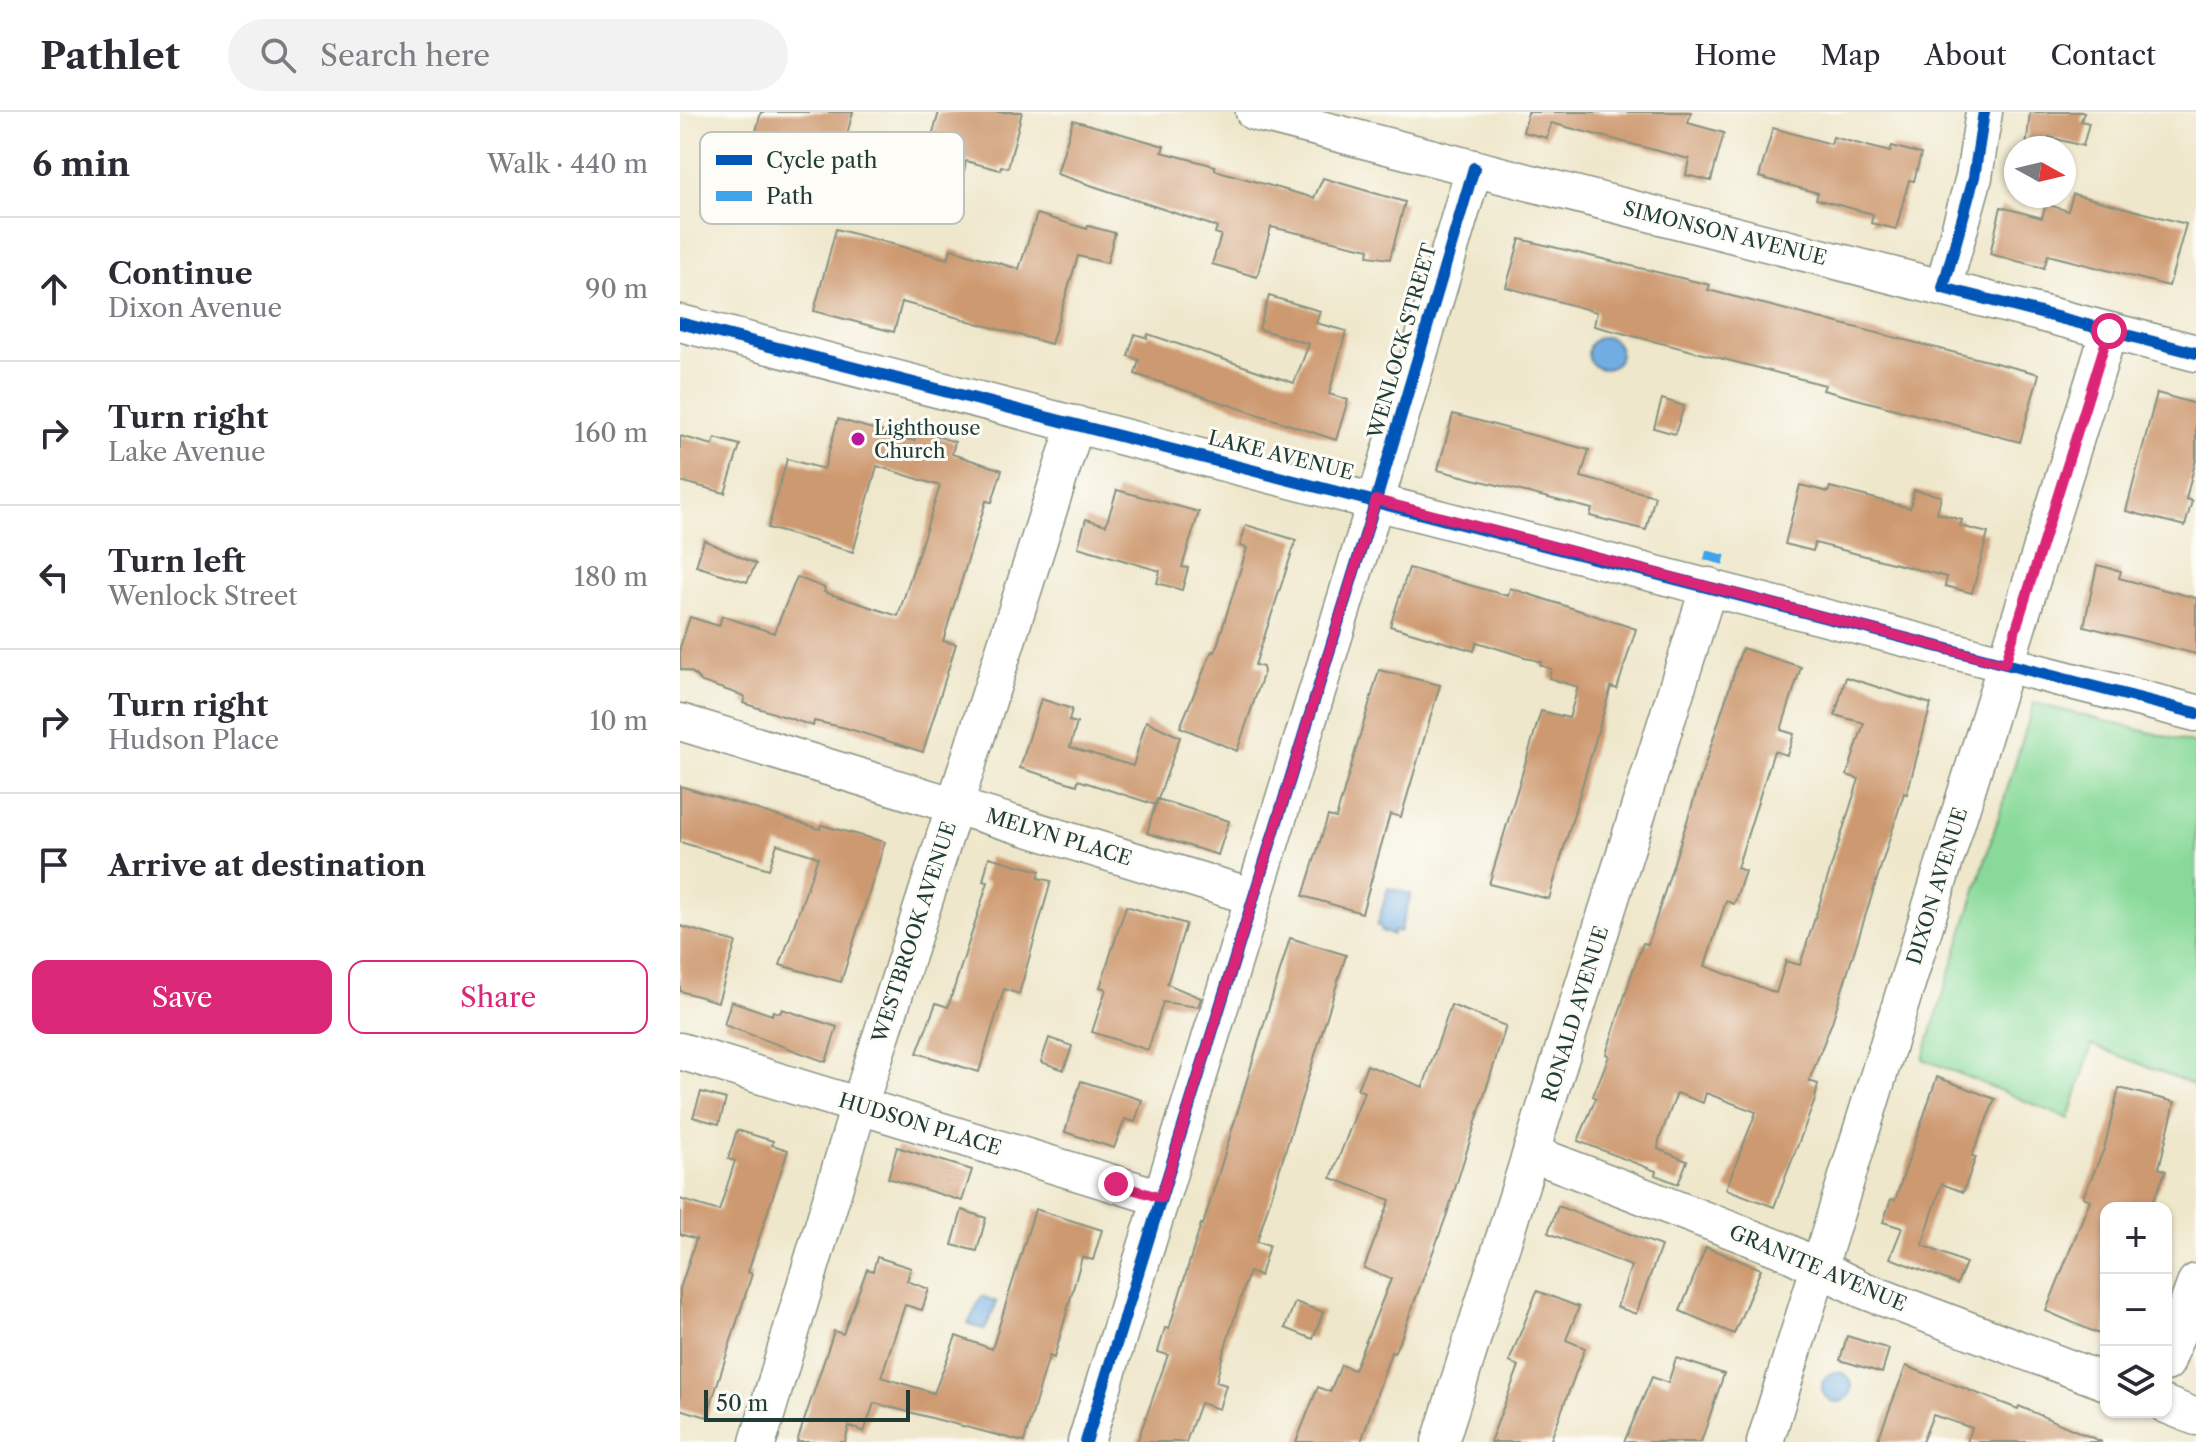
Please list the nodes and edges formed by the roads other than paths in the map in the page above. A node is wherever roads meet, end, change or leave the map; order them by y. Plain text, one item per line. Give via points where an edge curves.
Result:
1 (1254, 112) edge
2 (1984, 112) edge
3 (1474, 168) junction
4 (1943, 288) junction
5 (680, 323) edge
6 (2109, 331) junction
7 (2196, 353) edge
8 (1076, 424) junction
9 (1376, 500) junction
10 (1709, 586) junction
11 (2005, 664) junction
12 (2196, 713) edge
13 (680, 722) edge
14 (954, 805) junction
15 (1254, 897) junction
16 (680, 1051) edge
17 (859, 1106) junction
18 (1531, 1153) junction
19 (1161, 1198) junction
20 (1820, 1268) junction
21 (2196, 1282) edge
22 (2172, 1347) edge
23 (2100, 1380) edge
24 (2172, 1407) edge
25 (2196, 1417) edge
26 (758, 1442) edge
27 (1086, 1442) edge
28 (1440, 1442) edge
29 (1765, 1442) edge

1 - 3 street, SIMONSON AVENUE
2 - 4 street via 1974,177
3 - 4 street, SIMONSON AVENUE
3 - 9 street, WENLOCK STREET
4 - 6 street, SIMONSON AVENUE
5 - 8 street, LAKE AVENUE
6 - 7 street, SIMONSON AVENUE
6 - 11 street, DIXON AVENUE
8 - 9 street, LAKE AVENUE
8 - 14 street, WESTBROOK AVENUE
9 - 10 street, LAKE AVENUE
9 - 15 street, WENLOCK STREET
10 - 11 street, LAKE AVENUE
10 - 18 street, RONALD AVENUE
11 - 12 street, LAKE AVENUE
11 - 20 street, DIXON AVENUE
13 - 14 street, MELYN PLACE
14 - 15 street, MELYN PLACE
14 - 17 street, WESTBROOK AVENUE
15 - 19 street, WENLOCK STREET
16 - 17 street, HUDSON PLACE
17 - 19 street, HUDSON PLACE
17 - 26 street, WESTBROOK AVENUE
18 - 20 street, GRANITE AVENUE
18 - 28 street, RONALD AVENUE
19 - 27 street, WENLOCK STREET
20 - 23 street, GRANITE AVENUE via 1863,1290
20 - 29 street, DIXON AVENUE
21 - 22 street
24 - 25 street

